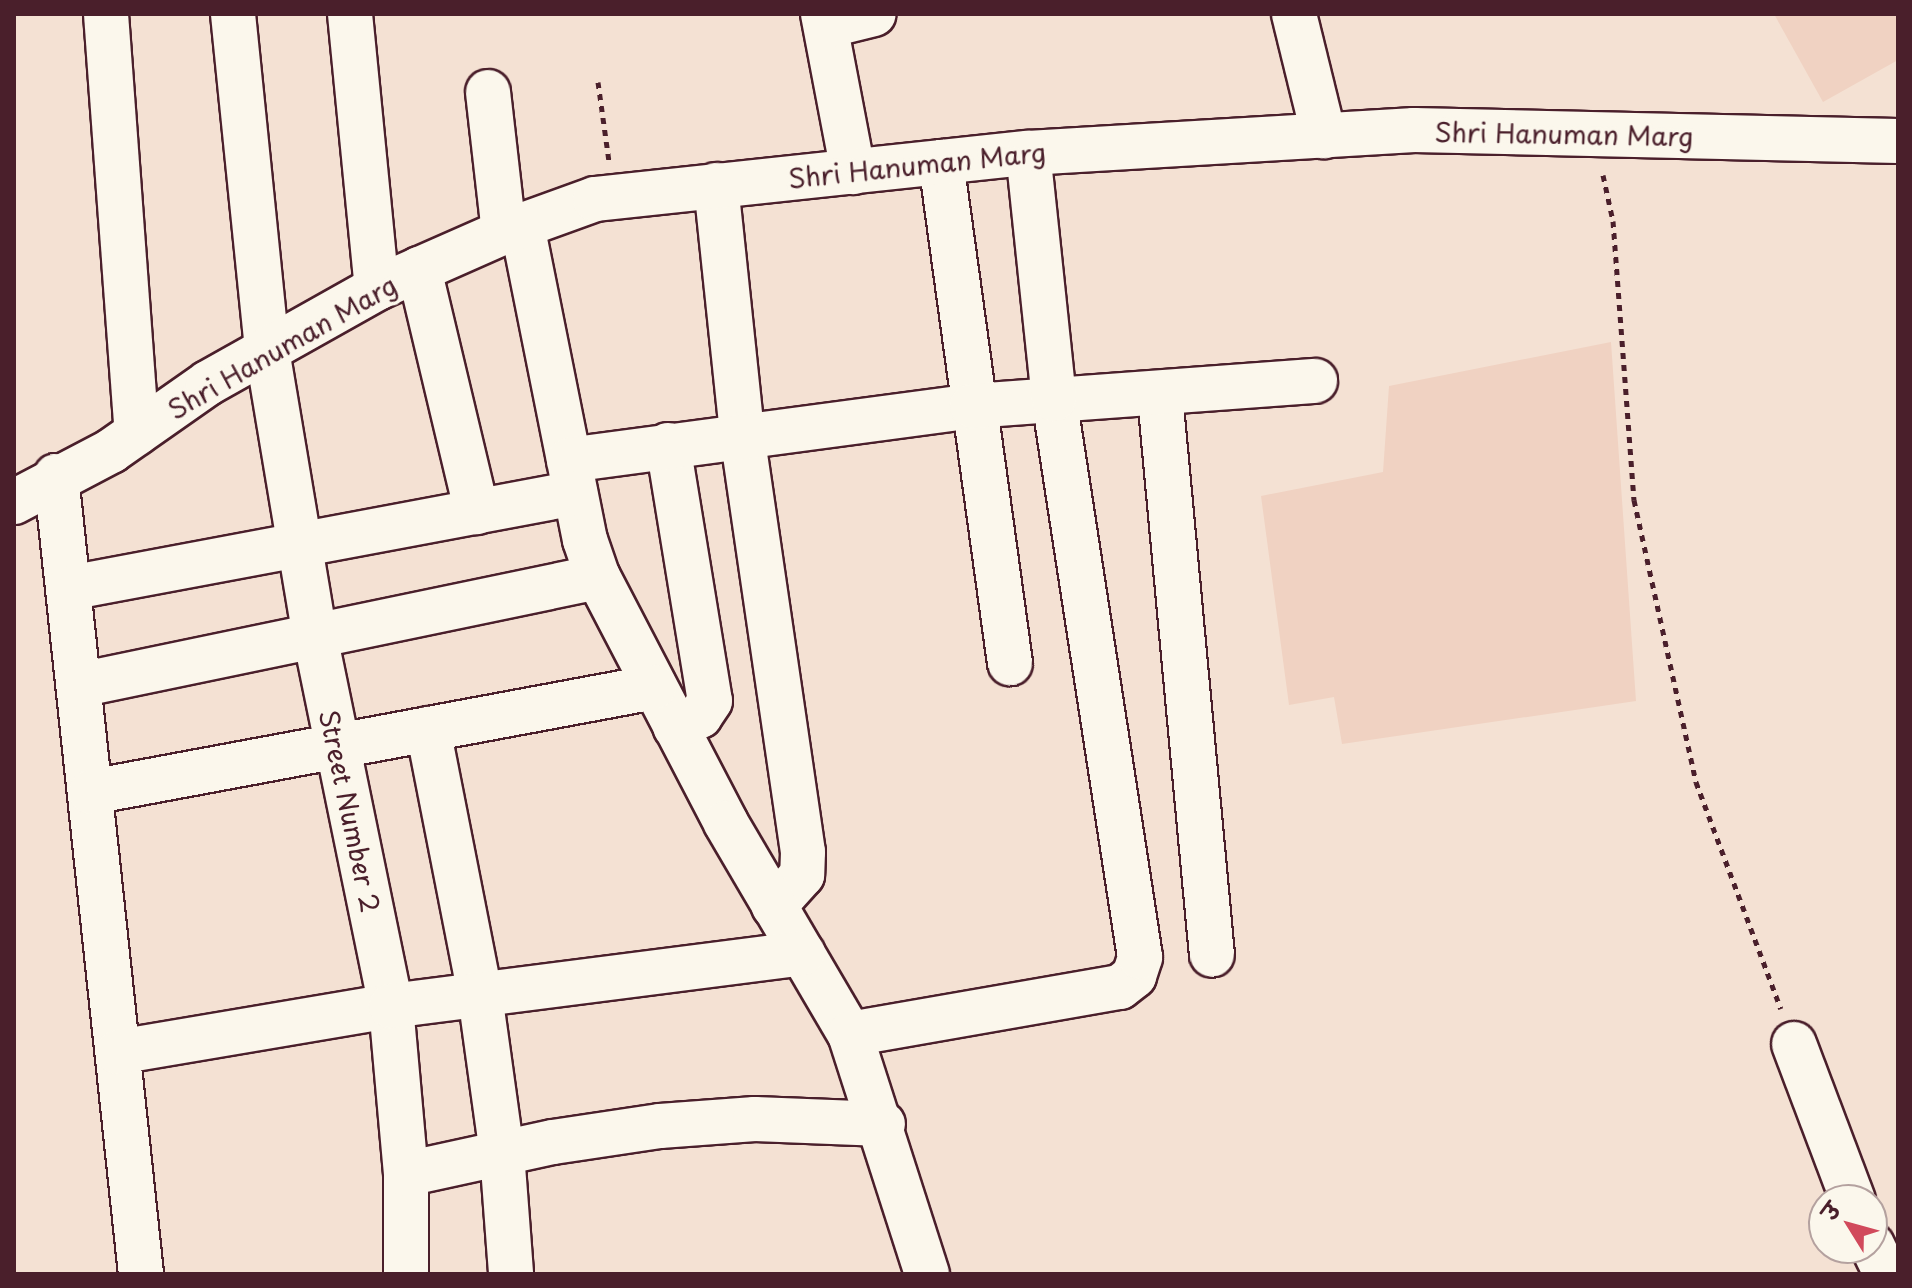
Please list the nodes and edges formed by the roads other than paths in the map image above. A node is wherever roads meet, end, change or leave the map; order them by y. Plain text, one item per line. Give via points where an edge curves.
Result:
1 (106, 14) edge
2 (233, 14) edge
3 (350, 14) edge
4 (874, 14) edge
5 (1294, 14) edge
6 (824, 20) edge
7 (488, 92) dead end
8 (1324, 136) junction
9 (1898, 141) edge
10 (1028, 153) junction
11 (941, 162) junction
12 (853, 172) junction
13 (716, 185) junction
14 (513, 228) junction
15 (419, 269) junction
16 (377, 288) junction
17 (267, 350) junction
18 (1315, 381) dead end
19 (1160, 396) junction
20 (1054, 399) junction
21 (972, 406) junction
22 (137, 433) junction
23 (742, 434) junction
24 (668, 445) junction
25 (56, 476) junction
26 (572, 477) junction
27 (14, 502) edge
28 (477, 512) junction
29 (301, 544) junction
30 (598, 577) junction
31 (69, 588) junction
32 (315, 636) junction
33 (1010, 663) dead end
34 (79, 685) junction
35 (654, 687) junction
36 (675, 727) junction
37 (428, 729) junction
38 (336, 747) junction
39 (91, 792) junction
40 (774, 906) junction
41 (803, 953) junction
42 (1212, 955) dead end
43 (480, 995) junction
44 (391, 1006) junction
45 (850, 1034) junction
46 (1794, 1044) road end
47 (118, 1052) junction
48 (883, 1124) junction
49 (502, 1153) junction
50 (406, 1174) junction
51 (1847, 1184) edge
52 (141, 1274) edge
53 (406, 1274) edge
54 (511, 1274) edge
55 (927, 1274) edge

1 - 22 street
2 - 17 street, Street Number 2
3 - 16 street
4 - 6 street
5 - 8 street
6 - 12 street
7 - 14 street
8 - 9 street, Shri Hanuman Marg via 1414,130
8 - 10 street, Shri Hanuman Marg
10 - 11 street, Shri Hanuman Marg
10 - 20 street
11 - 12 street, Shri Hanuman Marg
11 - 21 street
12 - 13 street, Shri Hanuman Marg
13 - 14 street, Shri Hanuman Marg via 614,197
13 - 23 street
14 - 15 street, Shri Hanuman Marg
14 - 26 street
15 - 16 street, Shri Hanuman Marg
15 - 28 street
16 - 17 street, Shri Hanuman Marg
17 - 22 street, Shri Hanuman Marg
17 - 29 street, Street Number 2
18 - 19 street
19 - 20 street
19 - 42 street
20 - 21 street
20 - 45 street via 1140,957 1120,987
21 - 23 street
21 - 33 street
22 - 25 street, Shri Hanuman Marg
23 - 24 street
23 - 40 street via 803,852 802,875
24 - 26 street
24 - 36 street via 710,701 700,716
25 - 27 street, Shri Hanuman Marg
25 - 31 street
26 - 28 street
26 - 30 street
28 - 29 street
29 - 31 street
29 - 32 street, Street Number 2
30 - 32 street
30 - 35 street
31 - 34 street
32 - 34 street
32 - 38 street, Street Number 2
34 - 39 street
35 - 36 street
35 - 37 street
36 - 40 street
37 - 38 street
37 - 43 street
38 - 39 street
38 - 44 street, Street Number 2
39 - 47 street
40 - 41 street
41 - 43 street
41 - 45 street
43 - 44 street
43 - 49 street
44 - 47 street
44 - 50 street, Street Number 2
45 - 48 street
46 - 51 street
47 - 52 street
48 - 49 street via 755,1119 660,1126
48 - 55 street
49 - 50 street
49 - 54 street
50 - 53 street, Street Number 2

